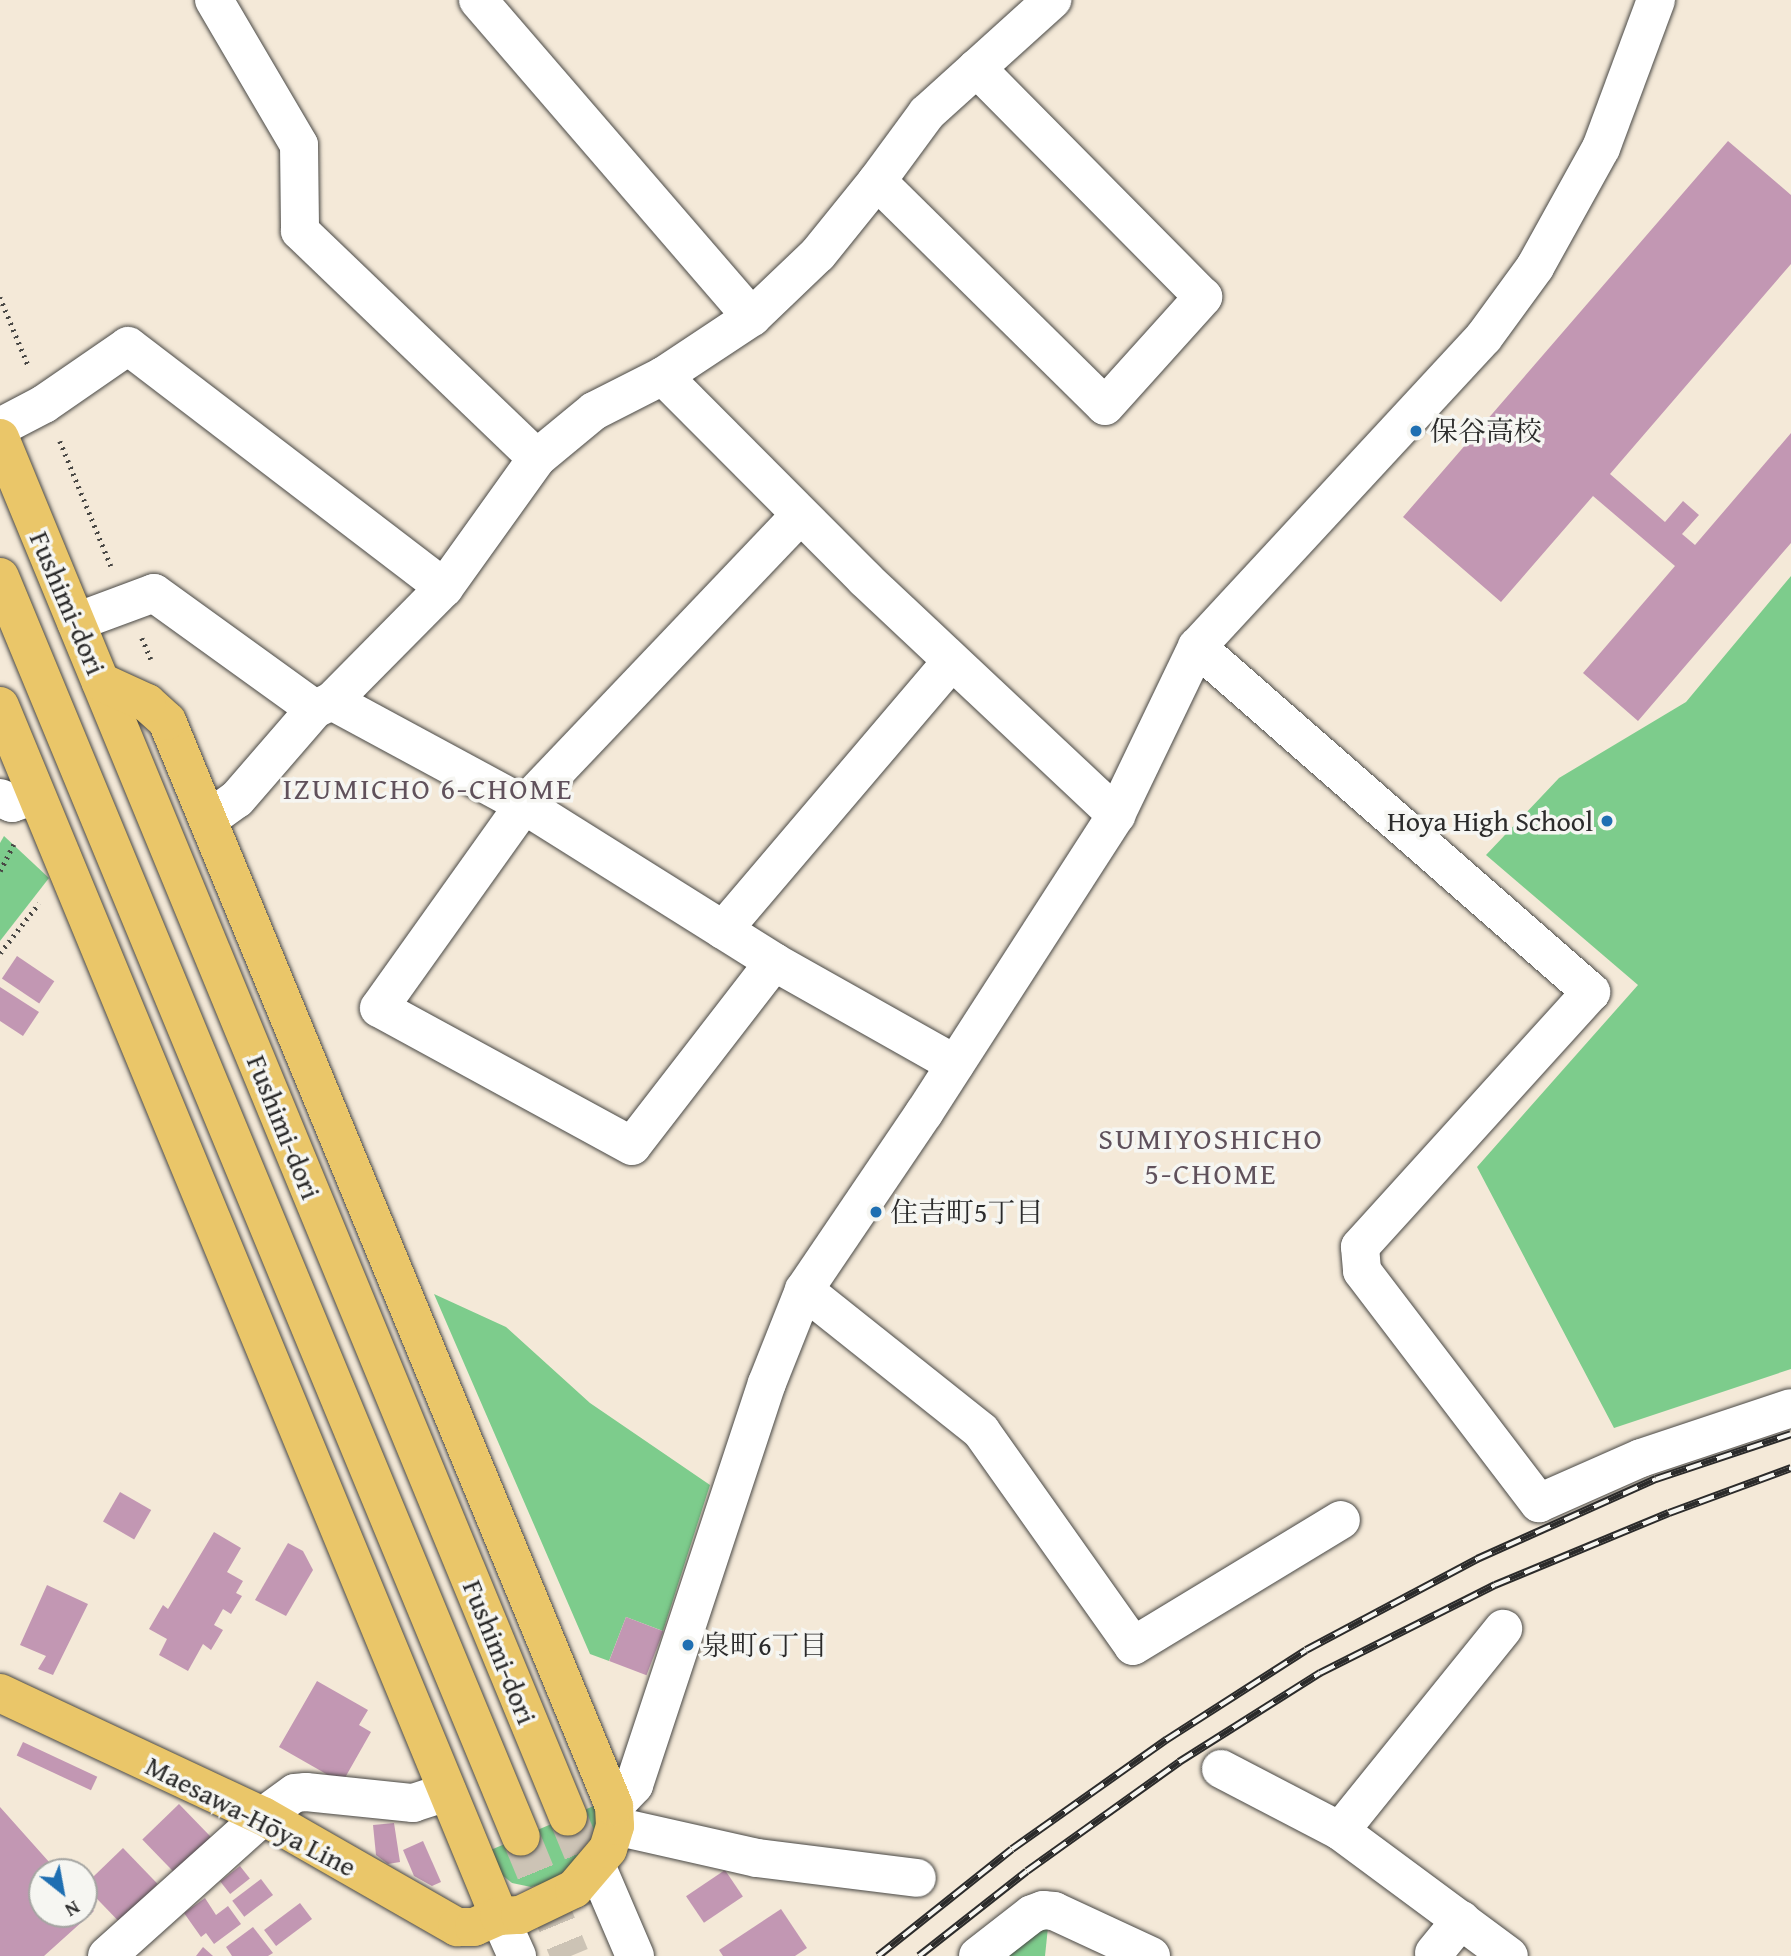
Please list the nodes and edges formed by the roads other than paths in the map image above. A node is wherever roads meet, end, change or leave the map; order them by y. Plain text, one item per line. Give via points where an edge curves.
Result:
1 (214, 0) edge
2 (478, 0) edge
3 (1052, 0) edge
4 (1656, 0) edge
5 (976, 68) junction
6 (877, 181) junction
7 (752, 317) junction
8 (663, 376) junction
9 (0, 427) edge
10 (0, 438) edge
11 (537, 458) junction
12 (800, 515) junction
13 (444, 588) junction
14 (3, 596) edge
15 (76, 622) junction
16 (1197, 647) junction
17 (952, 661) junction
18 (101, 682) junction
19 (323, 705) junction
20 (0, 706) edge
21 (18, 796) edge
22 (524, 806) junction
23 (1116, 815) junction
24 (209, 819) junction
25 (723, 930) junction
26 (774, 962) junction
27 (955, 1064) junction
28 (804, 1290) junction
29 (1791, 1408) edge
30 (1341, 1520) dead end
31 (1503, 1629) dead end
32 (0, 1693) edge
33 (1221, 1769) dead end
34 (447, 1792) junction
35 (263, 1816) junction
36 (615, 1816) junction
37 (568, 1817) tunnel mouth
38 (1340, 1831) junction
39 (521, 1837) tunnel mouth
40 (596, 1866) junction
41 (917, 1878) dead end
42 (499, 1916) junction
43 (1461, 1920) junction
44 (1434, 1953) dead end
45 (107, 1956) edge
46 (517, 1956) edge
47 (635, 1956) edge
48 (978, 1956) edge
49 (1151, 1956) edge
50 (1509, 1956) edge

1 - 11 street via 299,145 300,231
2 - 7 street
3 - 5 street
4 - 16 street via 1601,148 1535,267 1483,337
5 - 6 street via 927,113
5 - 6 street via 1203,297 1105,406
6 - 7 street via 818,254
7 - 8 street
8 - 11 street via 594,411
8 - 12 street
9 - 13 street via 44,404 128,346
10 - 15 main road, Fushimi-dori
11 - 13 street
12 - 17 street
12 - 22 street
13 - 19 street
14 - 39 main road, Fushimi-dori
15 - 18 main road, Fushimi-dori
15 - 19 street via 154,593
16 - 23 street
16 - 29 street via 1591,992 1360,1247 1362,1271 1539,1503 1640,1458
17 - 23 street
17 - 25 street
18 - 24 main road via 147,703 167,721
18 - 37 main road, Fushimi-dori
19 - 22 street
19 - 24 street via 237,799
20 - 21 main road
21 - 34 main road
22 - 25 street
22 - 26 street via 379,1008 632,1146
23 - 27 street
24 - 36 main road
25 - 26 street
26 - 27 street
27 - 28 street
28 - 30 street via 981,1431 1133,1646
28 - 36 street via 766,1383 634,1786
31 - 38 street
32 - 35 main road, Maesawa-Hōya Line
33 - 38 street
34 - 35 street via 413,1803 306,1792 284,1799
34 - 42 main road
35 - 42 main road, Maesawa-Hōya Line via 457,1927 474,1927
35 - 45 street
36 - 40 main road, Maesawa-Hōya Line via 608,1849
36 - 41 street via 757,1858
38 - 43 street
40 - 42 main road, Maesawa-Hōya Line via 574,1889 540,1907 520,1915
40 - 47 street
42 - 46 street
43 - 44 street
43 - 50 street
48 - 49 street via 1032,1913 1043,1910

